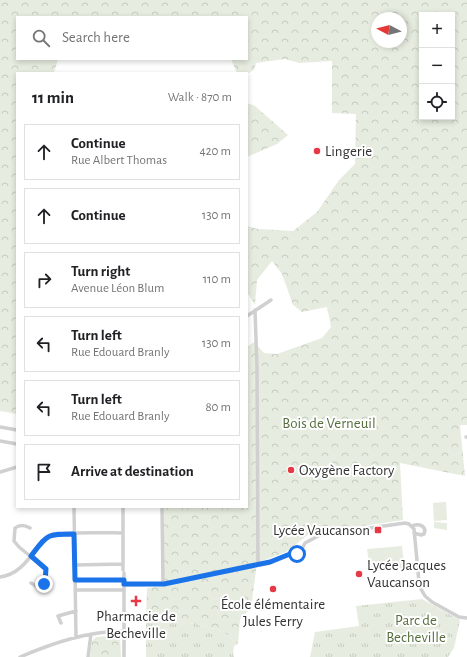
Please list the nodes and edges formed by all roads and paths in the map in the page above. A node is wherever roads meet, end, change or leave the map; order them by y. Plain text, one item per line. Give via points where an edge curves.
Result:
1 (271, 300) dead end
2 (255, 310) junction
3 (248, 315) edge
4 (0, 427) edge
5 (16, 430) edge
6 (0, 441) edge
7 (16, 444) edge
8 (16, 467) edge
9 (0, 472) edge
10 (74, 508) edge
11 (123, 508) edge
12 (162, 508) edge
13 (412, 526) junction
14 (30, 528) dead end
15 (123, 533) junction
16 (414, 533) junction
17 (74, 534) junction
18 (302, 549) junction
19 (297, 553) junction
20 (31, 556) junction
21 (123, 564) junction
22 (75, 565) junction
23 (258, 565) junction
24 (0, 577) edge
25 (75, 580) junction
26 (124, 580) junction
27 (31, 583) dead end
28 (124, 584) junction
29 (163, 584) junction
30 (75, 590) junction
31 (124, 590) junction
32 (76, 611) junction
33 (467, 618) edge
34 (61, 623) dead end
35 (124, 631) junction
36 (91, 634) junction
37 (76, 637) junction
38 (20, 657) edge
39 (88, 657) edge
40 (124, 657) edge

1 - 2 street
2 - 3 street
2 - 23 street via 258,368
4 - 5 street
6 - 7 street
8 - 9 street
10 - 17 street
11 - 15 street
12 - 29 street
13 - 16 street
13 - 16 street via 422,526 425,530 422,535
13 - 18 street via 405,523 320,535 306,543
14 - 20 street via 26,525 15,528 14,541
15 - 17 street
15 - 21 street
16 - 33 street via 419,582 423,593 432,602
17 - 20 street via 48,536
17 - 22 street
18 - 19 street
18 - 19 street via 303,556
19 - 23 street
20 - 24 street via 17,571
20 - 27 street via 46,569 44,584 36,586
21 - 22 street
21 - 26 street
22 - 25 street
23 - 29 street
25 - 26 street
25 - 30 street
26 - 28 street
28 - 29 street
28 - 31 street
30 - 31 street
30 - 32 street
31 - 35 street
32 - 34 street via 58,616
32 - 37 street
35 - 36 street
35 - 40 street
36 - 37 street
36 - 39 street
37 - 38 street

